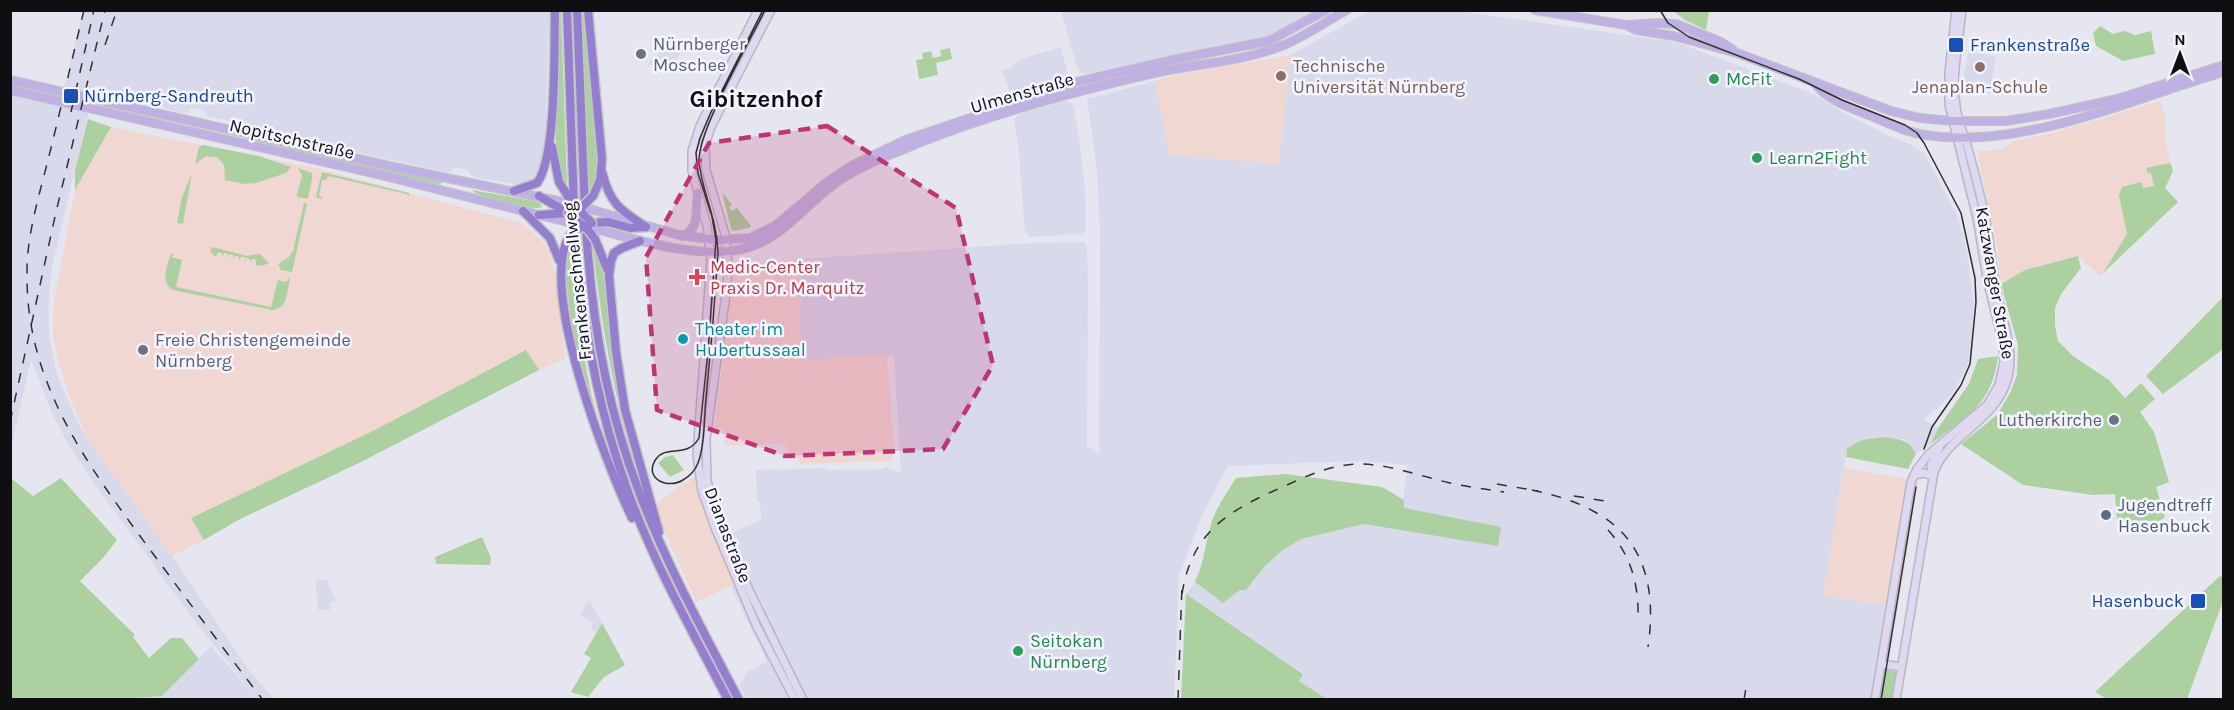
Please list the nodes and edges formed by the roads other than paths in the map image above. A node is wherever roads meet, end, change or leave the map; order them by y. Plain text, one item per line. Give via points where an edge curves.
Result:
1 (555, 10) edge
2 (567, 10) edge
3 (577, 10) edge
4 (588, 10) edge
5 (758, 10) edge
6 (771, 10) edge
7 (1326, 10) edge
8 (1347, 10) edge
9 (1535, 10) edge
10 (1956, 10) edge
11 (1962, 10) edge
12 (1626, 25) junction
13 (1737, 53) junction
14 (2223, 65) edge
15 (2223, 72) edge
16 (10, 80) edge
17 (1815, 83) junction
18 (10, 90) edge
19 (1956, 122) junction
20 (248, 134) junction
21 (1960, 137) junction
22 (550, 141) junction
23 (244, 143) junction
24 (602, 169) junction
25 (514, 191) junction
26 (698, 193) junction
27 (539, 196) junction
28 (570, 209) junction
29 (523, 211) junction
30 (536, 214) junction
31 (583, 226) junction
32 (646, 226) junction
33 (595, 228) junction
34 (630, 228) junction
35 (682, 236) junction
36 (625, 237) junction
37 (709, 240) junction
38 (640, 241) junction
39 (726, 241) junction
40 (727, 251) junction
41 (710, 252) junction
42 (561, 267) junction
43 (609, 276) junction
44 (1941, 444) junction
45 (1914, 475) junction
46 (1933, 476) junction
47 (659, 541) junction
48 (650, 546) junction
49 (1881, 664) junction
50 (1901, 667) junction
51 (728, 699) edge
52 (739, 699) edge
53 (795, 699) edge
54 (803, 699) edge
55 (1875, 699) edge
56 (1896, 699) edge

1 - 22 highway
2 - 48 highway, Frankenschnellweg via 576,239 587,337 612,443
3 - 47 highway, Frankenschnellweg via 592,296 609,394 627,458
4 - 24 highway
5 - 26 main road, Dianastraße via 694,140 691,166
6 - 39 main road, Dianastraße via 705,145 706,170
7 - 39 main road, Ulmenstraße via 1269,41 1076,82 905,140 844,171 769,230 750,238
8 - 40 main road, Ulmenstraße via 1269,50 1094,88 931,138 848,175 764,242
9 - 12 main road
10 - 19 main road via 1948,87
11 - 19 main road
12 - 13 main road
12 - 13 main road via 1679,24
13 - 17 main road
14 - 19 main road via 2062,112 2006,121
15 - 21 main road via 2055,125
16 - 20 main road, Nopitschstraße
17 - 19 main road via 1897,113
17 - 21 main road via 1840,102 1896,127 1921,134
18 - 23 main road, Nopitschstraße
19 - 21 main road
20 - 23 main road
20 - 25 main road, Nopitschstraße
21 - 44 main road, Katzwanger Straße via 2004,362 1999,385 1987,405
21 - 46 main road, Katzwanger Straße via 1986,220 2010,362 2005,386 1996,403 1949,446
22 - 25 highway via 541,177 531,186
22 - 28 highway
23 - 29 main road, Nopitschstraße
24 - 28 highway, bridge via 593,196
24 - 32 highway via 615,204
25 - 27 main road, Nopitschstraße
26 - 35 main road via 696,221 691,231
26 - 37 main road, Dianastraße
27 - 28 highway
27 - 30 main road via 544,207
28 - 30 highway
28 - 31 highway, bridge
28 - 32 main road, bridge via 593,210
28 - 33 highway, bridge
29 - 30 main road, Nopitschstraße
29 - 42 highway via 550,238
31 - 33 highway, bridge
31 - 33 highway, bridge
31 - 42 highway, bridge via 568,238 561,254
32 - 34 highway
32 - 35 main road
33 - 34 highway via 608,222
33 - 36 main road
33 - 43 highway
34 - 36 main road via 624,229
35 - 37 main road
36 - 38 main road
37 - 39 main road
37 - 41 main road, Dianastraße
38 - 41 main road
38 - 43 highway via 614,254
39 - 40 main road, Dianastraße
40 - 41 main road
40 - 54 main road, Dianastraße via 727,287 706,444 708,485 734,554
41 - 53 main road, Dianastraße via 697,433 700,481 744,599
42 - 48 highway via 571,339 588,409 632,517
43 - 47 highway via 625,410 658,524
44 - 45 main road, Katzwanger Straße
44 - 46 main road, Katzwanger Straße via 1931,465
45 - 46 main road
45 - 49 main road, Katzwanger Straße
46 - 50 main road, Katzwanger Straße
47 - 52 highway, Frankenschnellweg
48 - 51 highway, Frankenschnellweg
49 - 50 main road
49 - 55 main road, Katzwanger Straße
50 - 56 main road, Katzwanger Straße

